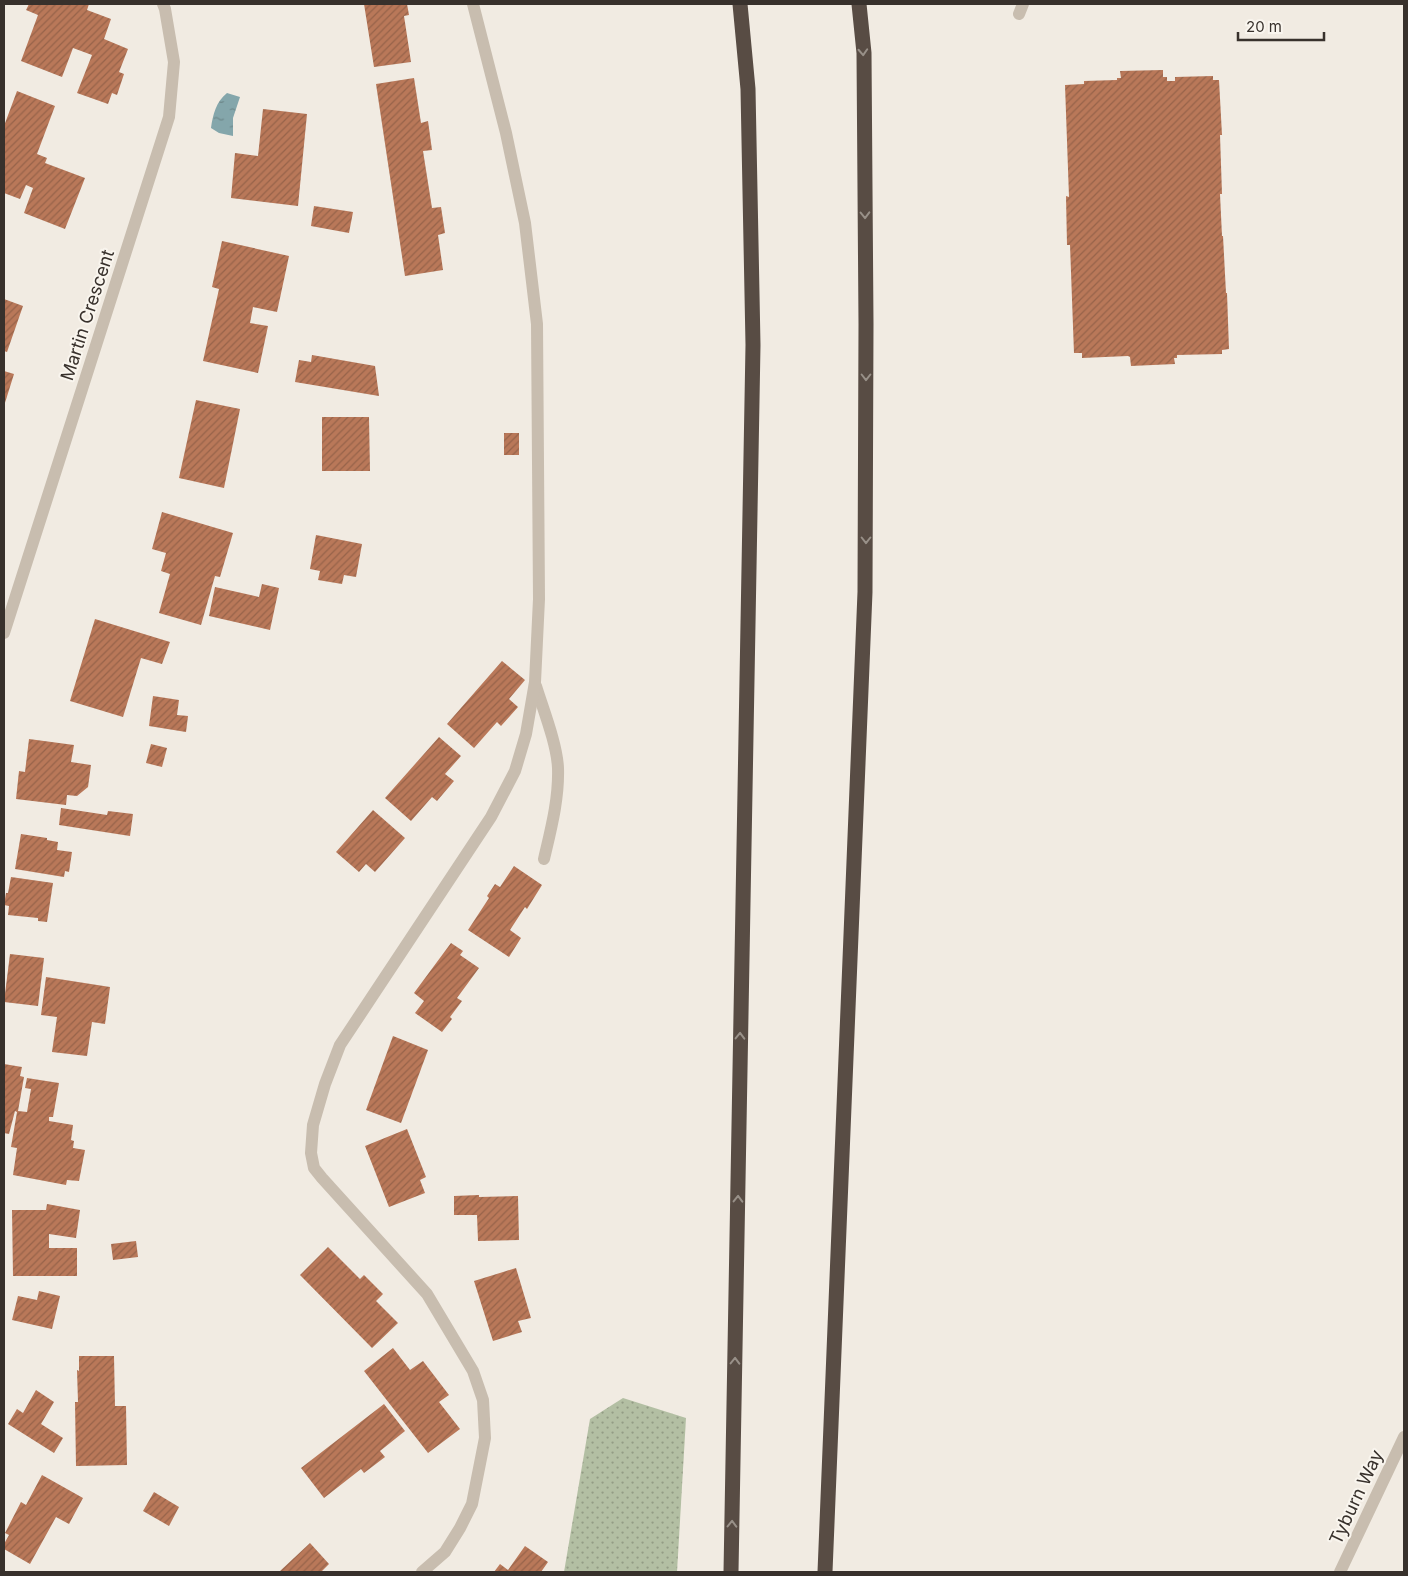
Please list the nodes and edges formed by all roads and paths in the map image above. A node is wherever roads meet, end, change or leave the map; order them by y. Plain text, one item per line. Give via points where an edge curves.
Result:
1 (162, 4) edge
2 (473, 4) edge
3 (740, 4) edge
4 (859, 4) edge
5 (4, 633) edge
6 (535, 682) junction
7 (544, 859) dead end
8 (1404, 1437) edge
9 (427, 1570) edge
10 (731, 1572) edge
11 (825, 1572) edge
12 (1340, 1572) edge

1 - 5 street, Martin Crescent via 174,62 169,117
2 - 6 street via 506,132 525,223 537,324 539,599
10 -> 3 highway via 754,345 748,89
4 -> 11 highway via 864,53 865,592
6 - 7 street via 552,735 558,767 555,809
6 - 9 street via 526,734 515,771 491,817 340,1046 313,1125 310,1153 314,1168 427,1294 473,1371 483,1400 485,1438 472,1504 445,1552
8 - 12 street, Tyburn Way

